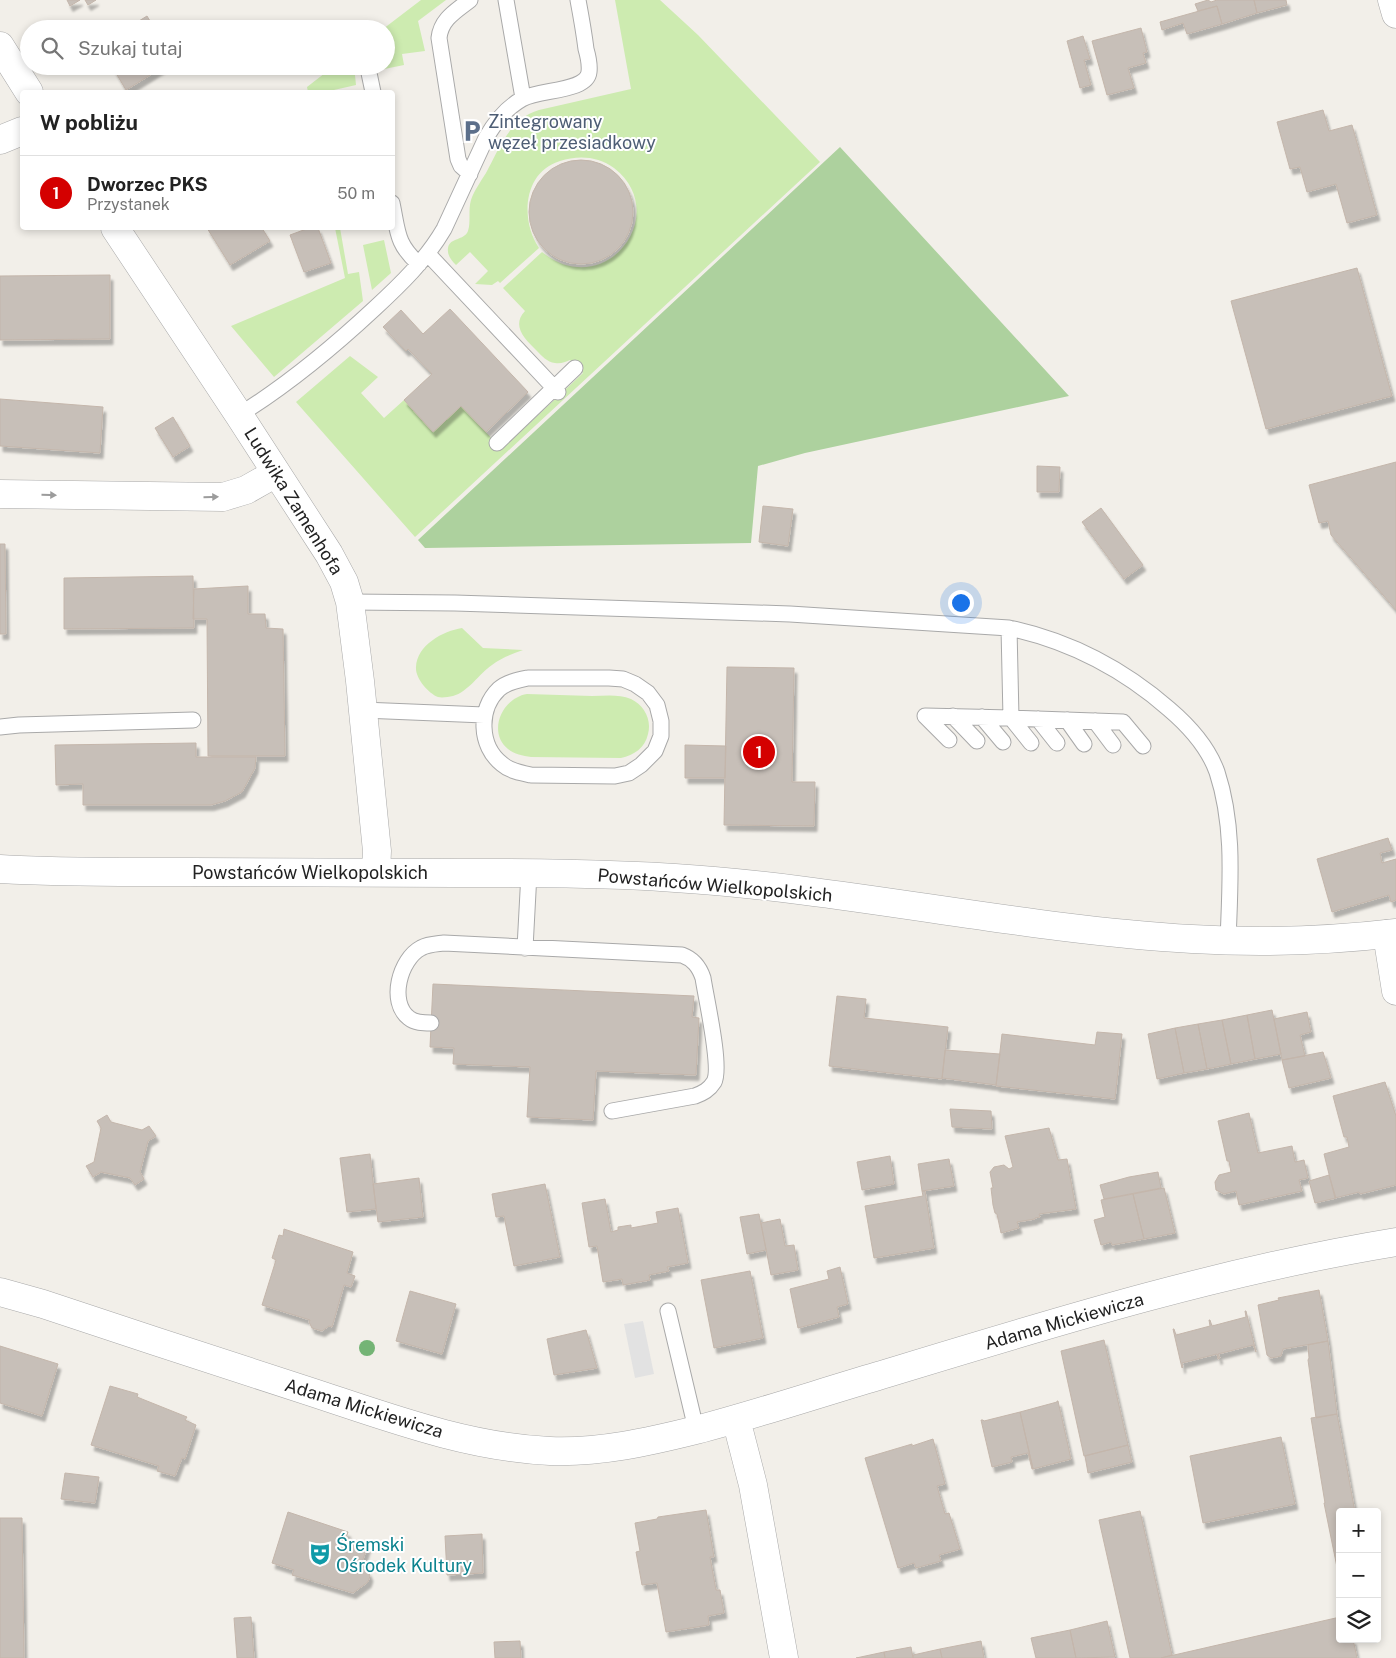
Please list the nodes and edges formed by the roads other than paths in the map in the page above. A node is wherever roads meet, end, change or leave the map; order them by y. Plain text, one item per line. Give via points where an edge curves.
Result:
1 (470, 0) edge
2 (506, 0) edge
3 (578, 0) edge
4 (1392, 0) edge
5 (1396, 14) edge
6 (0, 46) edge
7 (369, 75) edge
8 (28, 90) edge
9 (373, 90) edge
10 (523, 98) junction
11 (20, 132) edge
12 (0, 140) edge
13 (470, 174) junction
14 (395, 217) edge
15 (116, 230) edge
16 (423, 259) junction
17 (575, 368) dead end
18 (556, 390) junction
19 (239, 414) junction
20 (497, 443) dead end
21 (276, 472) junction
22 (0, 494) edge
23 (350, 602) junction
24 (1009, 628) junction
25 (363, 710) junction
26 (484, 715) junction
27 (953, 716) junction
28 (982, 717) junction
29 (1011, 718) junction
30 (1038, 719) junction
31 (193, 720) dead end
32 (1067, 720) junction
33 (1095, 721) junction
34 (0, 727) edge
35 (949, 740) dead end
36 (976, 741) dead end
37 (1003, 742) dead end
38 (1031, 742) dead end
39 (1057, 743) dead end
40 (1084, 744) dead end
41 (1113, 745) dead end
42 (1143, 746) dead end
43 (0, 869) edge
44 (376, 872) junction
45 (528, 873) junction
46 (1391, 934) edge
47 (1228, 941) junction
48 (526, 948) junction
49 (1396, 991) edge
50 (431, 1023) dead end
51 (612, 1111) dead end
52 (1396, 1242) edge
53 (0, 1292) edge
54 (668, 1311) dead end
55 (736, 1419) junction
56 (696, 1430) junction
57 (784, 1658) edge

1 - 13 lane via 446,19 438,38 458,159
2 - 10 lane
3 - 10 lane via 589,62 587,78 578,85
4 - 5 street
6 - 8 street
7 - 9 lane
10 - 13 lane via 493,125
11 - 12 street
13 - 16 lane via 451,216
14 - 16 lane via 401,244 405,250
15 - 19 street, Ludwika Zamenhofa
16 - 18 lane
16 - 19 lane via 322,355 283,387
17 - 18 lane
18 - 20 lane
19 - 21 street, Ludwika Zamenhofa
22 -> 21 street via 223,497 246,490
21 - 23 street, Ludwika Zamenhofa via 338,569
23 - 24 lane via 790,614
23 - 25 street, Ludwika Zamenhofa
24 - 29 lane
24 - 47 lane via 1060,642 1110,665 1156,698 1198,738 1216,770 1227,818 1231,853
25 - 26 lane
25 - 44 street, Ludwika Zamenhofa
26 - 26 lane via 485,740 493,755 502,765 530,774 615,776 629,773 655,751 661,736 661,720 656,705 648,693 623,679 528,678 513,681 500,689 489,702
27 - 28 lane
27 - 35 lane via 925,716
27 - 36 lane
28 - 29 lane
28 - 37 lane
29 - 30 lane
29 - 38 lane
30 - 32 lane
30 - 39 lane
31 - 34 lane
32 - 33 lane
32 - 40 lane
33 - 41 lane
33 - 42 lane via 1123,722
43 - 44 street, Powstańców Wielkopolskich
44 - 45 street, Powstańców Wielkopolskich
45 - 47 street, Powstańców Wielkopolskich via 606,874 753,884 1086,929
45 - 48 lane
46 - 47 street, Powstańców Wielkopolskich
46 - 49 street
48 - 50 lane via 444,943 422,947 414,953 402,973 399,1004 413,1021
48 - 51 lane via 682,955 700,969 717,1066 714,1081 703,1093 695,1096
52 - 55 street, Adama Mickiewicza via 1288,1262 1131,1300
53 - 56 street, Adama Mickiewicza via 409,1424 485,1444 528,1450 580,1451 628,1445
54 - 56 lane
55 - 56 street, Adama Mickiewicza
55 - 57 street via 753,1485

